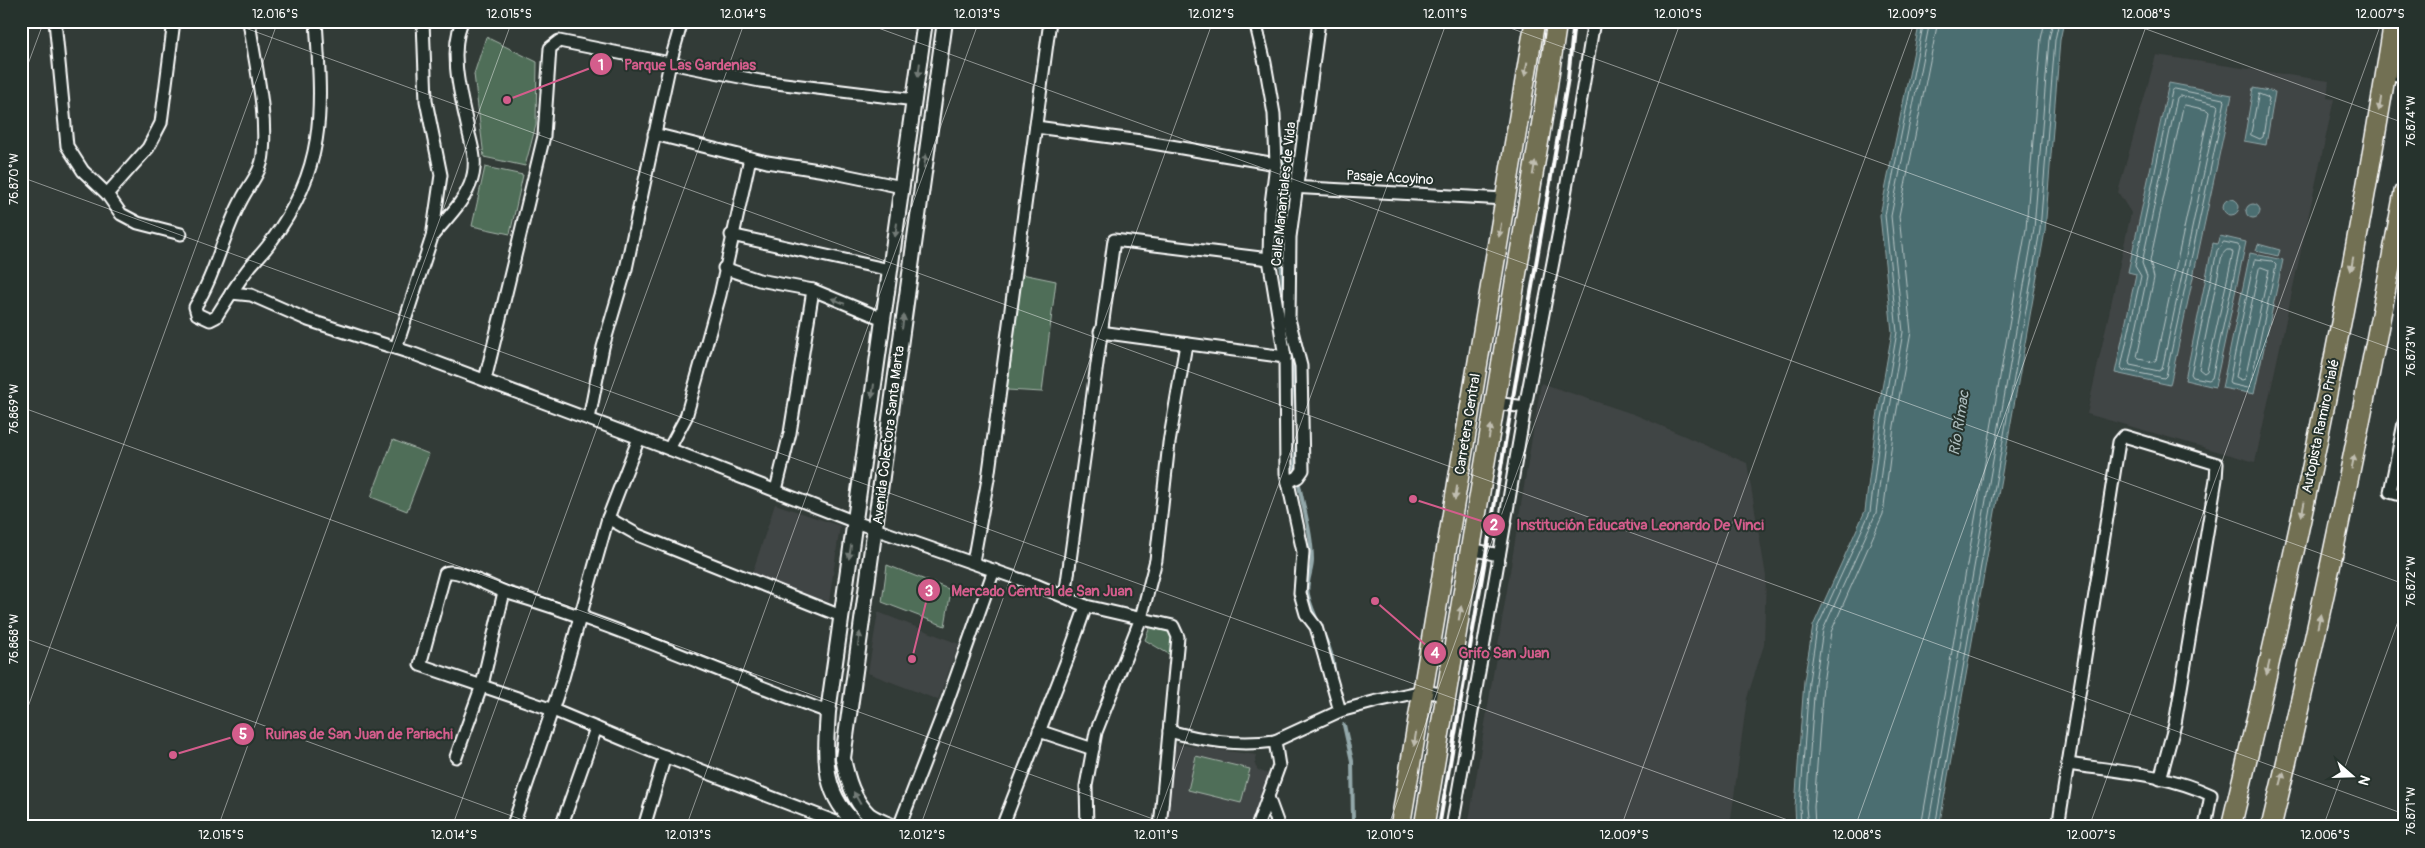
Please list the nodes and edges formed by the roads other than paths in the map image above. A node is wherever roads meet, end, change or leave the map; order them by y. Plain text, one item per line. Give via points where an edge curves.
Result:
1 (55, 21) edge
2 (174, 21) edge
3 (249, 21) edge
4 (316, 21) edge
5 (423, 21) edge
6 (462, 21) edge
7 (682, 21) edge
8 (925, 21) edge
9 (945, 21) edge
10 (1050, 21) edge
11 (1255, 21) edge
12 (1319, 21) edge
13 (1534, 21) edge
14 (1556, 21) edge
15 (1594, 21) edge
16 (2394, 21) edge
17 (2396, 54) edge
18 (670, 63) junction
19 (2395, 74) edge
20 (915, 100) junction
21 (1036, 127) junction
22 (654, 134) junction
23 (750, 158) junction
24 (1276, 164) junction
25 (1273, 186) junction
26 (902, 187) junction
27 (1296, 187) junction
28 (2404, 192) edge
29 (107, 194) junction
30 (1505, 199) junction
31 (181, 234) dead end
32 (732, 235) junction
33 (432, 236) junction
34 (1270, 259) junction
35 (724, 268) junction
36 (890, 270) junction
37 (813, 290) junction
38 (231, 293) junction
39 (883, 319) junction
40 (1100, 332) junction
41 (1186, 344) junction
42 (396, 348) junction
43 (1285, 357) junction
44 (485, 380) junction
45 (1495, 403) junction
46 (1524, 407) junction
47 (590, 419) junction
48 (2404, 422) edge
49 (639, 438) junction
50 (669, 449) junction
51 (1288, 482) junction
52 (776, 490) junction
53 (2404, 496) edge
54 (608, 518) junction
55 (855, 522) junction
56 (876, 528) junction
57 (1470, 549) junction
58 (1499, 556) junction
59 (973, 562) junction
60 (994, 570) junction
61 (504, 592) junction
62 (1065, 597) junction
63 (1086, 606) junction
64 (840, 616) junction
65 (579, 617) junction
66 (1141, 618) junction
67 (482, 685) junction
68 (1423, 691) junction
69 (1446, 695) junction
70 (553, 710) junction
71 (1340, 711) junction
72 (828, 712) junction
73 (596, 728) junction
74 (1039, 731) junction
75 (1169, 731) junction
76 (1276, 741) junction
77 (1093, 749) junction
78 (665, 756) junction
79 (456, 757) dead end
80 (2068, 764) junction
81 (2160, 779) junction
82 (1268, 796) junction
83 (513, 825) dead end
84 (561, 827) edge
85 (644, 827) edge
86 (849, 827) edge
87 (860, 827) edge
88 (894, 827) edge
89 (899, 827) edge
90 (1002, 827) edge
91 (1087, 827) edge
92 (1160, 827) edge
93 (1257, 827) edge
94 (1279, 827) edge
95 (1400, 827) edge
96 (1424, 827) edge
97 (1452, 827) edge
98 (2058, 827) edge
99 (2205, 827) edge
100 (2231, 827) edge
101 (2271, 827) edge

1 - 29 street via 67,146 84,171
2 - 29 street via 160,123 148,148
3 - 38 street via 263,124 263,156 242,200 209,286 195,308 197,314 210,320 216,317
4 - 38 street via 321,107 319,134 309,174 270,243
5 - 33 street via 426,101 441,175
6 - 33 street via 458,31 457,78 475,163 464,197
7 - 18 street
8 -> 20 street, Avenida Colectora Santa Marta
56 -> 9 street, Avenida Colectora Santa Marta
10 - 21 street
11 - 24 street via 1274,114
12 - 27 street, Calle Manantiales de Vida
13 -> 30 highway, Carretera Central
45 -> 14 highway, Carretera Central
15 - 46 street via 1559,231
16 - 17 highway, Autopista Ramiro Prialé
17 - 19 highway, Autopista Ramiro Prialé
18 - 20 street via 760,81
18 - 22 street
18 - 44 street via 560,41 550,48 544,136
19 -> 100 highway, Autopista Ramiro Prialé via 2296,545
20 - 26 street, Avenida Colectora Santa Marta
21 - 24 street
21 - 59 street via 988,478
22 - 23 street
22 - 47 street via 626,269 603,347
23 - 26 street
23 - 32 street
24 - 25 street
25 - 27 street, Pasaje Acoyino
25 - 34 street
26 -> 36 street, Avenida Colectora Santa Marta
27 - 30 street, Pasaje Acoyino
27 - 51 street, Calle Manantiales de Vida via 1290,237 1289,319 1301,366 1303,470
101 -> 28 highway via 2366,399
29 - 31 street via 121,214
30 -> 68 highway, Carretera Central
32 - 35 street
32 - 36 street
33 - 42 street
34 - 40 street via 1114,240
34 - 43 street
35 - 37 street via 759,280
35 - 50 street via 720,295 686,417
36 - 39 street, Avenida Colectora Santa Marta
39 -> 37 street
37 - 52 street via 790,433
38 - 42 street via 251,294 308,320
39 -> 55 street, Avenida Colectora Santa Marta
40 - 41 street
40 - 62 street
41 - 43 street
41 - 66 street via 1169,443 1156,560
42 - 44 street
43 - 51 street via 1284,445
44 - 47 street
45 - 46 street
57 -> 45 highway, Carretera Central
46 - 58 street
47 - 49 street
48 - 53 street via 2390,492
49 - 50 street
49 - 54 street
50 - 52 street
51 - 71 street via 1303,552 1300,593 1306,614 1316,627
52 - 55 street
54 - 64 street via 638,535
54 - 65 street
55 - 56 street
55 -> 64 street, Avenida Colectora Santa Marta
56 - 59 street
88 -> 56 street, Avenida Colectora Santa Marta via 870,816 859,802 847,779 844,758
57 - 58 street
69 -> 57 highway, Carretera Central
58 - 97 street
59 - 60 street
60 - 62 street
60 - 89 street
61 - 65 street
61 - 67 street
61 - 67 street via 454,571 444,573 420,665
62 - 63 street
63 - 66 street
63 - 74 street
64 - 72 street, Avenida Colectora Santa Marta
65 - 70 street
65 - 72 street
66 - 75 street via 1173,626 1178,637
66 - 77 street via 1096,732
67 - 70 street
67 - 79 street
68 - 69 street
68 - 71 street
68 -> 95 highway, Carretera Central
69 - 96 highway, Carretera Central
70 - 73 street
70 - 83 street
71 - 76 street
72 - 87 street, Avenida Colectora Santa Marta via 825,762 831,789 841,807
73 - 78 street
73 - 84 street
74 - 77 street
74 - 90 street
75 - 76 street via 1210,742 1254,744
75 - 92 street
76 - 82 street via 1278,766
77 - 91 street via 1086,786
78 - 85 street
78 - 86 street
80 - 81 street
80 - 81 street via 2119,442 2124,436 2217,464 2175,724
80 - 98 street
81 - 99 street via 2193,786 2211,795
82 - 93 street
82 - 94 street

